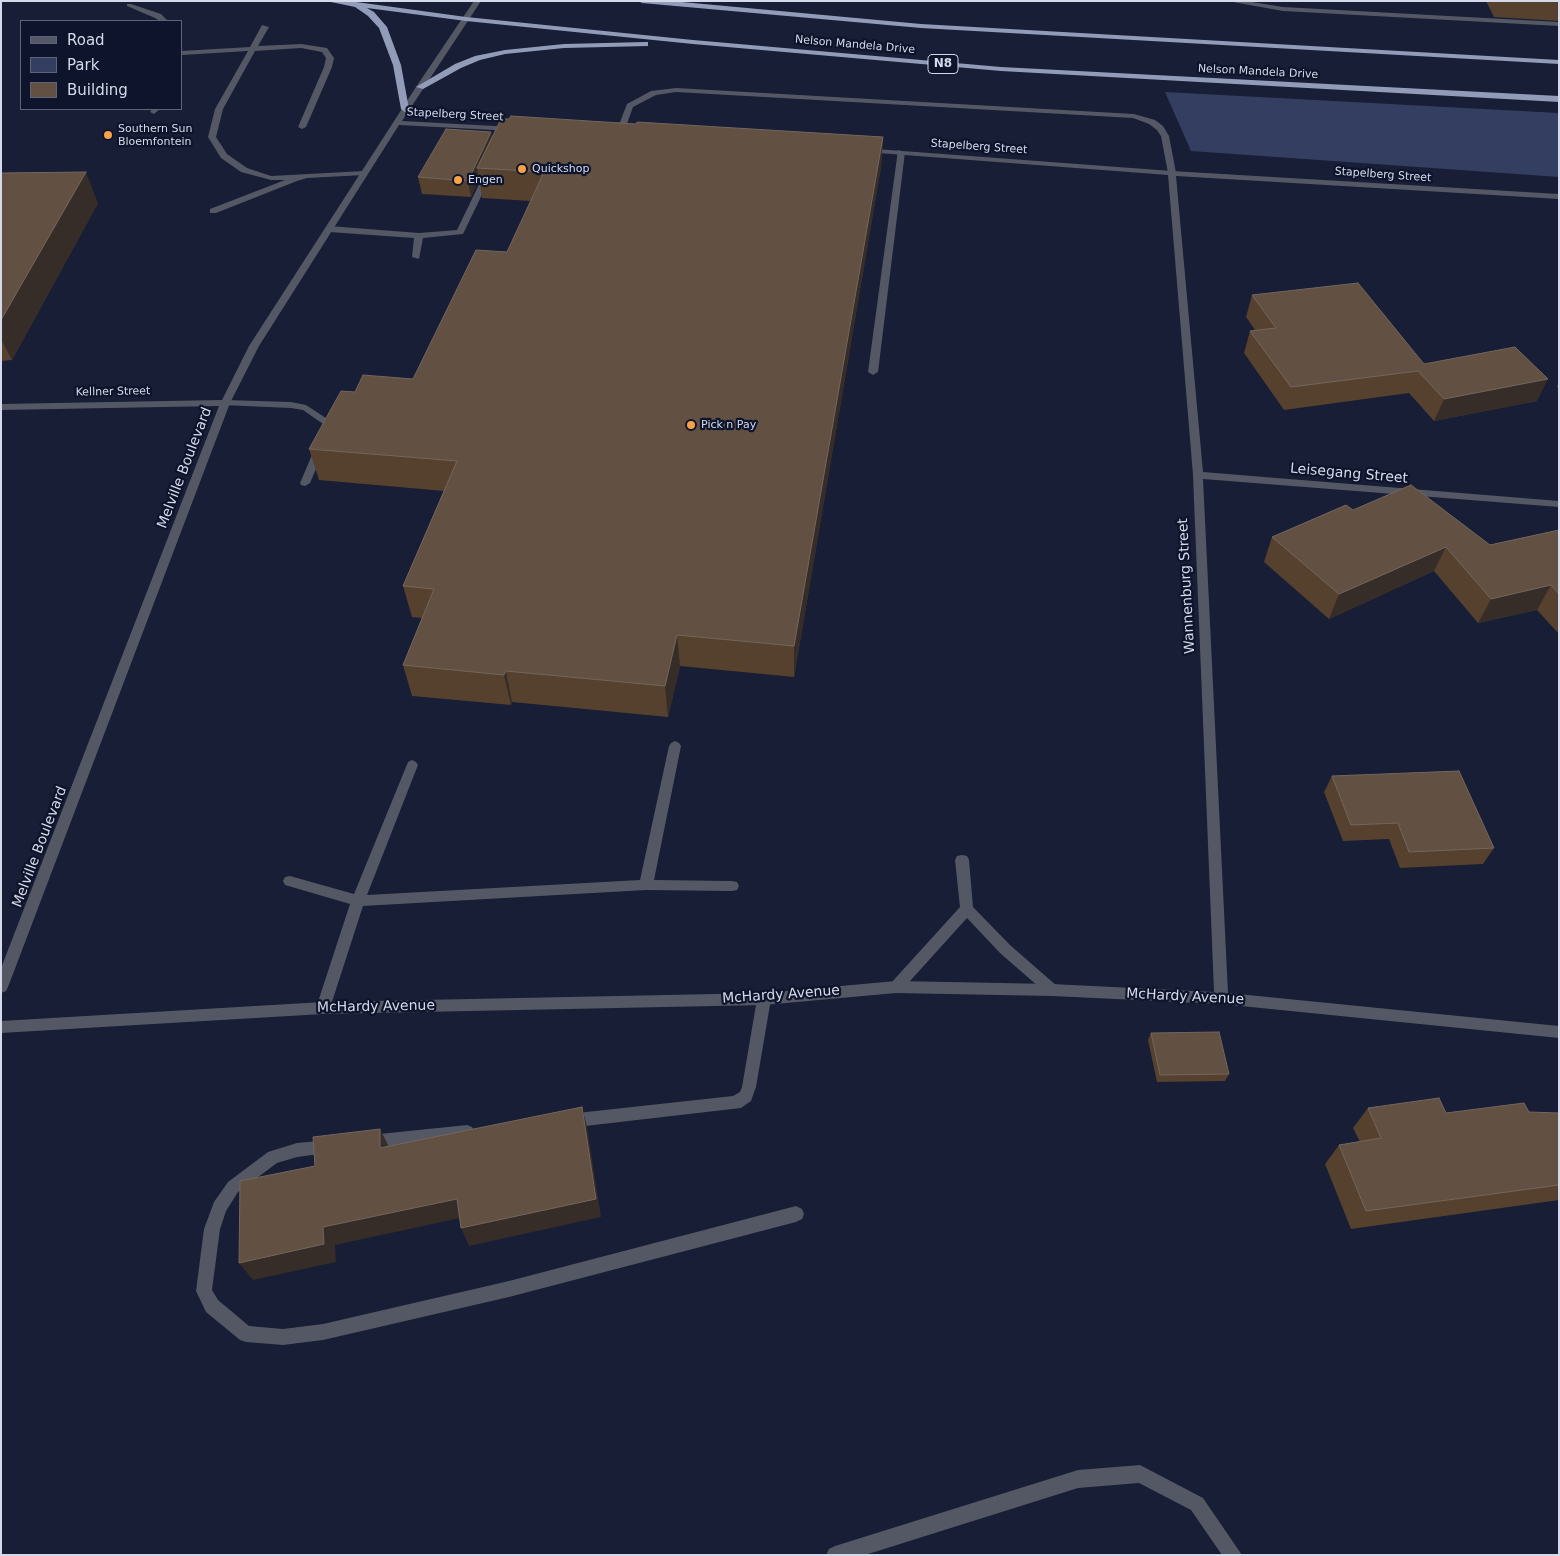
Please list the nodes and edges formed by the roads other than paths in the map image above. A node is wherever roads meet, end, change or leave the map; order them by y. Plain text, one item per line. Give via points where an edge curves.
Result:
1 (330, 1) edge
2 (478, 1) edge
3 (642, 1) edge
4 (1230, 1) edge
5 (129, 5) dead end
6 (355, 5) junction
7 (466, 18) junction
8 (163, 20) edge
9 (1559, 24) edge
10 (265, 27) dead end
11 (693, 42) junction
12 (254, 49) junction
13 (182, 53) edge
14 (1559, 62) edge
15 (420, 87) junction
16 (1559, 99) edge
17 (405, 110) junction
18 (398, 123) junction
19 (302, 127) dead end
20 (509, 129) junction
21 (519, 130) edge
22 (609, 134) edge
23 (619, 135) junction
24 (629, 136) edge
25 (505, 138) edge
26 (852, 149) edge
27 (900, 152) junction
28 (493, 163) edge
29 (364, 173) junction
30 (1172, 173) junction
31 (307, 176) junction
32 (1559, 197) edge
33 (213, 210) dead end
34 (329, 229) junction
35 (419, 236) junction
36 (416, 257) dead end
37 (873, 372) dead end
38 (225, 403) junction
39 (1, 407) edge
40 (1198, 475) junction
41 (305, 483) dead end
42 (1559, 504) edge
43 (675, 746) dead end
44 (412, 765) dead end
45 (962, 860) dead end
46 (290, 882) dead end
47 (646, 885) junction
48 (732, 886) dead end
49 (358, 901) junction
50 (967, 909) junction
51 (896, 987) junction
52 (1, 988) edge
53 (1052, 990) junction
54 (764, 998) junction
55 (1220, 998) junction
56 (323, 1008) junction
57 (1, 1027) edge
58 (1559, 1032) edge
59 (551, 1123) edge
60 (482, 1130) edge
61 (796, 1214) dead end
62 (835, 1555) edge
63 (1234, 1555) edge

1 - 6 highway, Nelson Mandela Drive / N8
2 - 7 street, Melville Boulevard
3 - 14 highway, Nelson Mandela Drive via 921,26
4 - 9 street via 1282,8
5 - 8 street
6 - 7 highway, Nelson Mandela Drive / N8
6 - 17 highway via 383,27 397,65
7 - 11 highway, Nelson Mandela Drive / N8
7 - 15 street, Melville Boulevard
10 - 12 street
11 - 15 highway via 564,46 505,52 458,66
11 - 16 highway, Nelson Mandela Drive / N8 via 1001,69
12 - 13 street
12 - 19 street via 301,46 324,50 330,58
12 - 31 street via 219,109 212,137 224,156 244,170 271,178
15 - 17 street, Melville Boulevard
17 - 18 street, Melville Boulevard
18 - 20 street, Stapelberg Street
18 - 29 street, Melville Boulevard
20 - 21 street, Stapelberg Street
20 - 25 street
22 - 23 street
23 - 24 street
23 - 30 street, Wannenburg Street via 630,106 654,93 676,90 1134,116 1160,128 1165,136
26 - 27 street, Stapelberg Street
27 - 30 street, Stapelberg Street
27 - 37 street
28 - 35 street via 460,232
29 - 31 street
29 - 34 street, Melville Boulevard
30 - 32 street, Stapelberg Street
30 - 40 street, Wannenburg Street
31 - 33 street
34 - 35 street
34 - 38 street, Melville Boulevard via 254,346
35 - 36 street
38 - 39 street, Kellner Street
38 - 41 street, Kellner Street via 298,407 316,414 329,429
38 - 52 street, Melville Boulevard
40 - 42 street, Leisegang Street
40 - 55 street, Wannenburg Street
43 - 47 street
44 - 49 street
45 - 50 street
46 - 49 street
47 - 48 street
47 - 49 street
49 - 56 street
50 - 51 street
50 - 53 street
51 - 53 street, McHardy Avenue
51 - 54 street, McHardy Avenue
53 - 55 street, McHardy Avenue
54 - 56 street, McHardy Avenue
54 - 59 street via 749,1088 746,1096 736,1103
55 - 58 street, McHardy Avenue
56 - 57 street, McHardy Avenue
60 - 61 street via 297,1150 274,1157 233,1187 219,1207 212,1229 204,1291 212,1306 246,1334 283,1337 323,1332
62 - 63 street via 1078,1479 1140,1474 1197,1504

